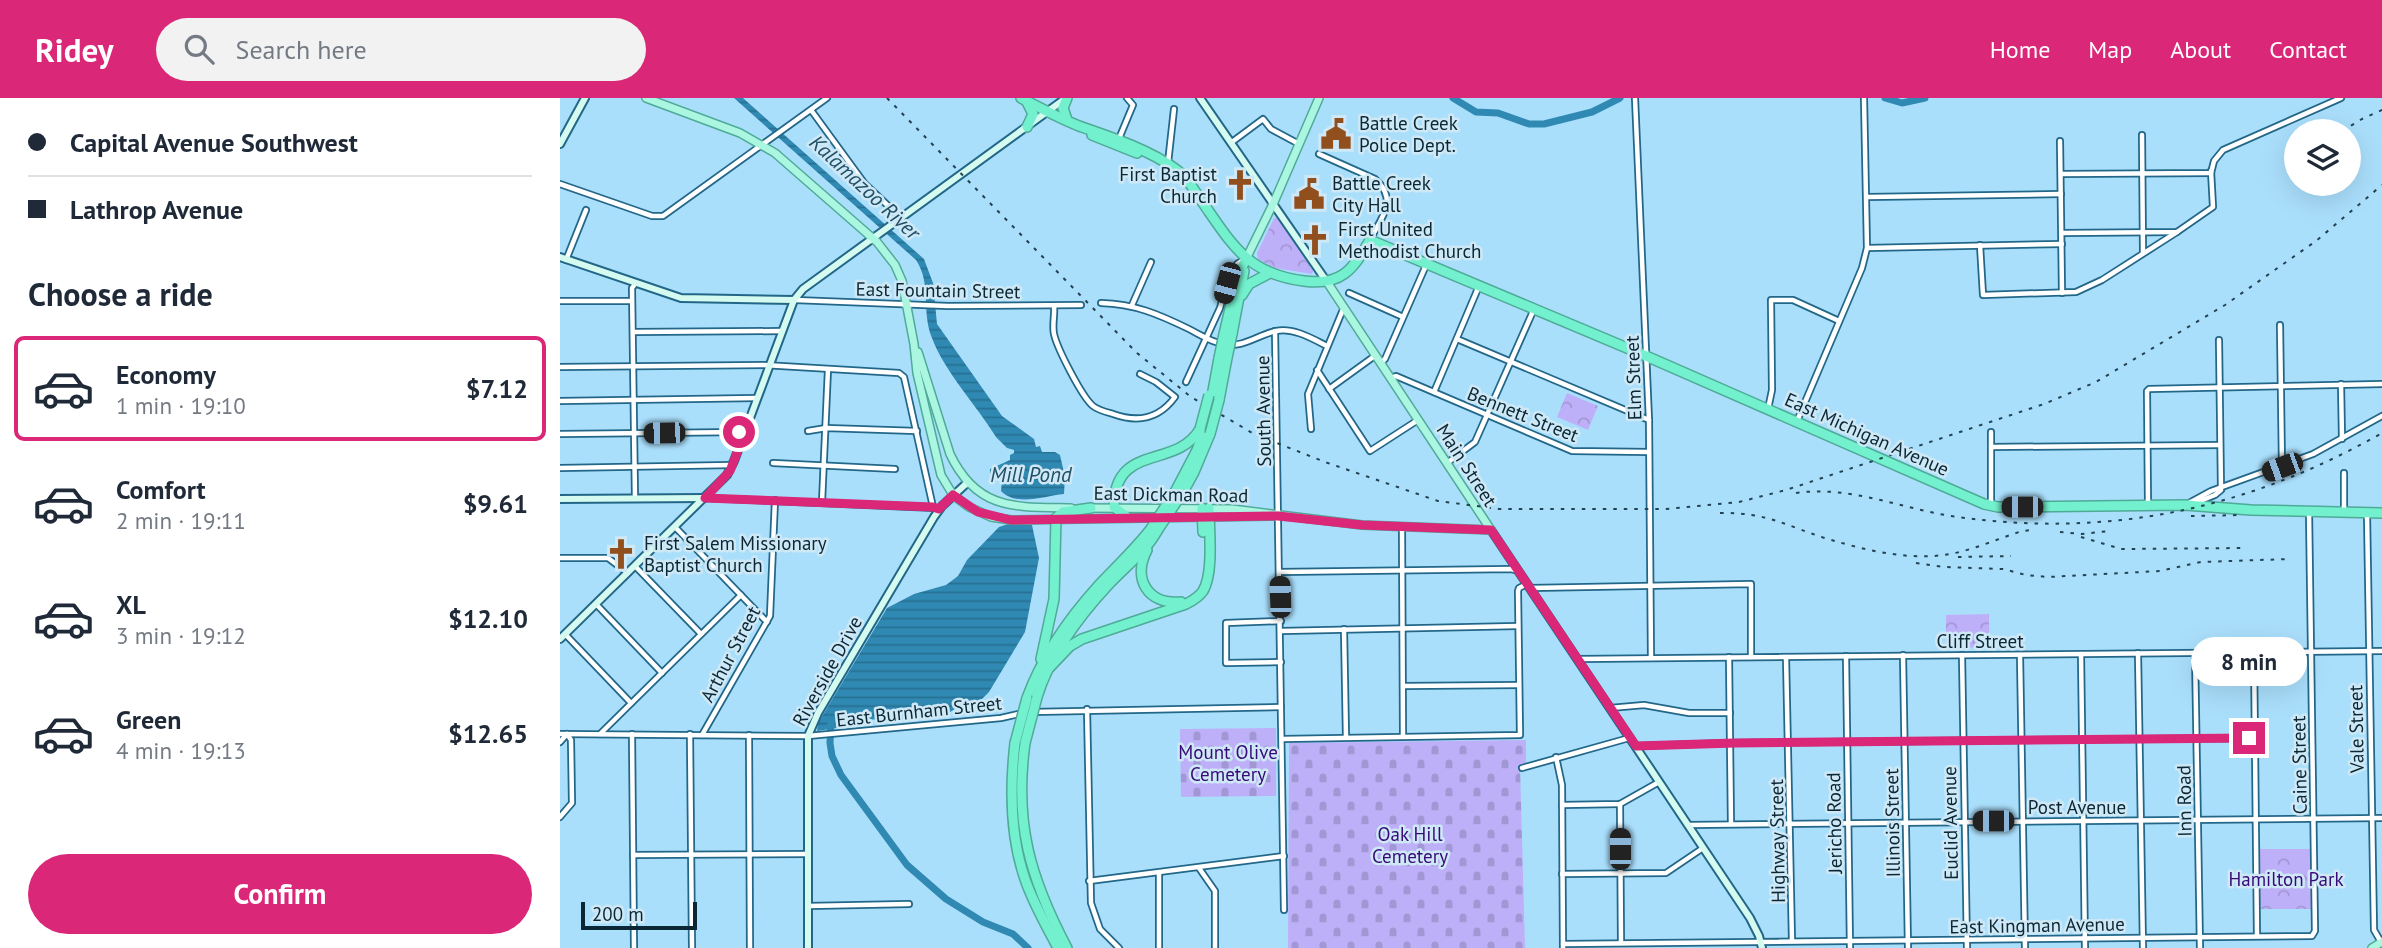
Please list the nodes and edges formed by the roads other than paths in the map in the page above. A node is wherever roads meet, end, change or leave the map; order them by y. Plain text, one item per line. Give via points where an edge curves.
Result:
1 (585, 98) edge
2 (646, 98) edge
3 (827, 98) edge
4 (1066, 98) edge
5 (1127, 98) edge
6 (1200, 98) edge
7 (1319, 98) edge
8 (1635, 98) edge
9 (2341, 98) edge
10 (1024, 99) edge
11 (1864, 99) edge
12 (1174, 109) dead end
13 (811, 110) junction
14 (1048, 111) junction
15 (1067, 120) junction
16 (1027, 127) junction
17 (2142, 135) dead end
18 (2060, 141) dead end
19 (1232, 142) junction
20 (1117, 143) junction
21 (560, 144) edge
22 (762, 145) junction
23 (1299, 145) junction
24 (1319, 154) dead end
25 (2211, 154) dead end
26 (1168, 164) junction
27 (2211, 173) junction
28 (2061, 174) junction
29 (2142, 174) junction
30 (560, 184) edge
31 (2061, 194) junction
32 (1867, 197) junction
33 (1274, 202) junction
34 (586, 210) dead end
35 (900, 217) junction
36 (2177, 232) junction
37 (2062, 233) junction
38 (2143, 233) junction
39 (873, 238) junction
40 (1370, 240) junction
41 (2062, 244) junction
42 (1980, 245) junction
43 (1867, 247) junction
44 (2143, 254) junction
45 (1246, 258) junction
46 (563, 259) edge
47 (1152, 262) dead end
48 (1427, 262) junction
49 (1268, 274) junction
50 (1328, 282) junction
51 (635, 284) junction
52 (1480, 285) junction
53 (1349, 293) dead end
54 (2062, 293) junction
55 (794, 300) junction
56 (560, 301) edge
57 (632, 301) junction
58 (1101, 303) dead end
59 (1239, 303) junction
60 (907, 305) junction
61 (1081, 305) dead end
62 (1132, 305) junction
63 (1054, 306) junction
64 (1344, 307) junction
65 (1534, 309) junction
66 (1403, 317) junction
67 (1839, 321) junction
68 (2280, 325) dead end
69 (782, 331) junction
70 (1275, 331) junction
71 (633, 332) junction
72 (1226, 337) junction
73 (1206, 339) junction
74 (1457, 339) junction
75 (2219, 341) dead end
76 (914, 344) junction
77 (1328, 346) junction
78 (1646, 356) junction
79 (1378, 359) junction
80 (1510, 362) junction
81 (633, 366) junction
82 (769, 366) junction
83 (560, 367) edge
84 (828, 369) junction
85 (1317, 370) junction
86 (1140, 374) dead end
87 (1391, 378) junction
88 (1186, 382) dead end
89 (2341, 384) junction
90 (2382, 384) edge
91 (2220, 386) junction
92 (2280, 386) junction
93 (1329, 389) junction
94 (1434, 392) junction
95 (758, 398) junction
96 (634, 400) junction
97 (560, 401) edge
98 (1767, 410) junction
99 (1488, 415) junction
100 (2382, 416) edge
101 (1419, 420) junction
102 (1648, 420) junction
103 (1796, 422) junction
104 (826, 428) junction
105 (1311, 429) dead end
106 (808, 430) dead end
107 (917, 431) junction
108 (1204, 431) junction
109 (745, 432) junction
110 (1991, 432) dead end
111 (634, 433) junction
112 (560, 434) edge
113 (2342, 439) junction
114 (2220, 445) junction
115 (2148, 446) junction
116 (1991, 447) junction
117 (1649, 452) junction
118 (773, 463) dead end
119 (1447, 464) junction
120 (733, 465) junction
121 (824, 465) junction
122 (635, 467) junction
123 (2282, 467) junction
124 (560, 468) edge
125 (895, 469) dead end
126 (2344, 474) dead end
127 (968, 482) junction
128 (2221, 489) junction
129 (953, 495) junction
130 (635, 498) junction
131 (705, 498) junction
132 (560, 499) edge
133 (775, 500) junction
134 (822, 502) junction
135 (2148, 505) junction
136 (2185, 505) junction
137 (1991, 506) junction
138 (1114, 507) junction
139 (936, 508) junction
140 (1091, 508) junction
141 (2309, 511) junction
142 (1206, 512) junction
143 (2344, 512) junction
144 (2367, 513) junction
145 (2382, 513) edge
146 (1278, 516) junction
147 (1127, 517) junction
148 (1056, 519) junction
149 (675, 527) junction
150 (1402, 528) junction
151 (1154, 530) junction
152 (1491, 530) junction
153 (1151, 542) junction
154 (560, 558) edge
155 (635, 566) junction
156 (1120, 568) junction
157 (1402, 570) junction
158 (1519, 571) junction
159 (1279, 572) junction
160 (628, 573) junction
161 (1650, 585) junction
162 (1529, 586) junction
163 (1097, 592) junction
164 (741, 595) junction
165 (596, 604) junction
166 (1281, 621) junction
167 (767, 622) junction
168 (1518, 626) junction
169 (1402, 628) junction
170 (1344, 629) junction
171 (1281, 631) junction
172 (701, 634) junction
173 (562, 636) edge
174 (2370, 651) junction
175 (2382, 651) edge
176 (2254, 652) junction
177 (2311, 652) junction
178 (2138, 653) junction
179 (2196, 653) junction
180 (2020, 654) junction
181 (2081, 654) junction
182 (1903, 655) junction
183 (1962, 655) junction
184 (1846, 656) junction
185 (1729, 657) junction
186 (1751, 657) junction
187 (1786, 657) junction
188 (1651, 658) junction
189 (1578, 659) junction
190 (1281, 662) junction
191 (1049, 668) junction
192 (1038, 669) junction
193 (662, 673) junction
194 (1520, 685) junction
195 (1403, 686) junction
196 (631, 703) junction
197 (1281, 706) junction
198 (1610, 708) junction
199 (1087, 709) junction
200 (1730, 713) junction
201 (563, 734) edge
202 (600, 734) junction
203 (632, 734) junction
204 (690, 734) junction
205 (702, 734) junction
206 (748, 735) junction
207 (811, 736) junction
208 (1403, 736) junction
209 (1346, 737) junction
210 (1630, 737) junction
211 (2196, 738) junction
212 (2255, 738) junction
213 (1282, 739) junction
214 (2082, 739) junction
215 (2139, 739) junction
216 (1963, 740) junction
217 (2021, 740) junction
218 (1905, 741) junction
219 (560, 742) edge
220 (1789, 742) junction
221 (1847, 742) junction
222 (1020, 743) junction
223 (1730, 743) junction
224 (1636, 746) junction
225 (1556, 757) junction
226 (1522, 768) dead end
227 (1659, 782) junction
228 (1620, 804) junction
229 (1562, 805) junction
230 (560, 817) edge
231 (2371, 818) junction
232 (2382, 818) edge
233 (2256, 819) junction
234 (2314, 819) junction
235 (2141, 820) junction
236 (2198, 820) junction
237 (2022, 821) junction
238 (2083, 821) junction
239 (1907, 822) junction
240 (1965, 822) junction
241 (1790, 823) junction
242 (1848, 823) junction
243 (1731, 824) junction
244 (1689, 825) junction
245 (1704, 848) junction
246 (807, 853) junction
247 (750, 854) junction
248 (634, 855) junction
249 (691, 855) junction
250 (1284, 856) junction
251 (1199, 868) junction
252 (1159, 873) junction
253 (1620, 873) junction
254 (1562, 874) junction
255 (1089, 881) junction
256 (909, 904) dead end
257 (808, 906) junction
258 (1283, 910) dead end
259 (2314, 934) joint
260 (2257, 936) junction
261 (2143, 937) junction
262 (2200, 937) junction
263 (2085, 938) junction
264 (1966, 939) junction
265 (2024, 939) junction
266 (1850, 940) junction
267 (1908, 940) junction
268 (1792, 941) junction
269 (1058, 942) edge
270 (1621, 943) junction
271 (1761, 945) edge
272 (2377, 945) edge
273 (1563, 946) edge
274 (634, 948) edge
275 (692, 948) edge
276 (750, 948) edge
277 (808, 948) edge
278 (1068, 948) edge
279 (1119, 948) edge
280 (1159, 948) edge
281 (1215, 948) edge
282 (1850, 948) edge
283 (1908, 948) edge
284 (1966, 948) edge
285 (2025, 948) edge
286 (2085, 948) edge
287 (2143, 948) edge
288 (2200, 948) edge

1 - 21 street
2 - 22 main road, East Dickman Road
3 - 13 street
4 - 14 street
4 - 15 highway
5 - 20 street via 1133,106
6 - 19 street
7 - 23 main road
8 - 78 street, Elm Street
9 - 27 street via 2223,150
10 - 14 highway
10 - 16 highway via 1033,114
11 - 32 street
12 - 26 street
13 - 22 street
13 - 35 street via 864,184
14 - 15 highway
14 - 16 street
15 - 20 highway
16 - 35 street
17 - 29 street
18 - 28 street
19 - 23 street via 1263,119
19 - 33 street
20 - 26 highway
22 - 30 street via 659,216
22 - 39 main road, East Dickman Road via 791,164
23 - 33 main road
24 - 40 street via 1383,186 1387,207
25 - 27 street
26 - 45 highway via 1188,181
27 - 29 street
27 - 36 street via 2213,207
28 - 29 street
28 - 31 street
29 - 38 street
31 - 32 street
31 - 37 street
32 - 43 street
33 - 45 main road
33 - 50 street
34 - 46 street
35 - 39 street
36 - 38 street
36 - 44 street
37 - 38 street
37 - 41 street
38 - 44 street
39 - 55 street
39 - 60 main road, East Dickman Road via 895,265
40 - 48 highway, East Michigan Avenue
40 - 50 highway via 1352,268
41 - 42 street
41 - 54 street
42 - 43 street
42 - 54 street via 1983,295
43 - 67 street
44 - 54 street via 2085,289
45 - 49 highway
45 - 59 highway
45 - 72 highway via 1238,275
45 - 73 street via 1233,270
46 - 51 street
47 - 62 street
48 - 52 highway, East Michigan Avenue
48 - 66 street
49 - 50 highway
49 - 59 highway via 1249,284
50 - 64 main road, Main Street
51 - 55 street via 692,299
51 - 57 street
52 - 65 highway, East Michigan Avenue
52 - 74 street
53 - 66 street
55 - 60 street, East Fountain Street
55 - 69 street
56 - 57 street
57 - 71 street
58 - 62 street
59 - 72 highway
60 - 63 street, East Fountain Street
60 - 76 main road, East Dickman Road
61 - 63 street, East Fountain Street
62 - 73 street
63 - 86 street via 1053,332 1095,408 1128,419 1162,411 1175,397
64 - 77 street
64 - 79 main road, Main Street
65 - 78 highway, East Michigan Avenue
65 - 80 street
66 - 79 street via 1385,359
67 - 98 street via 1793,300 1771,300 1772,390
67 - 103 street
68 - 92 street
69 - 71 street
69 - 82 street
70 - 72 street via 1242,344
70 - 77 street via 1295,332
70 - 146 street, South Avenue
71 - 81 street
72 - 73 street
72 - 108 highway, bridge
73 - 88 street
74 - 80 street
74 - 94 street
75 - 91 street
76 - 127 main road, East Dickman Road via 950,454
76 - 129 main road, East Dickman Road via 938,462
77 - 85 street
78 - 98 highway, East Michigan Avenue
78 - 102 street, Elm Street
79 - 87 main road, Main Street
79 - 93 street
80 - 99 street
80 - 102 street
81 - 82 street
81 - 83 street
81 - 96 street
82 - 84 street
82 - 95 street
84 - 104 street
84 - 107 street via 901,374
85 - 93 street
85 - 105 street via 1308,394
87 - 94 street, Bennett Street
87 - 101 main road, Main Street
89 - 90 street
89 - 92 street
89 - 113 street
91 - 92 street
91 - 114 street
91 - 115 street via 2148,389
92 - 123 street
93 - 101 street via 1370,451
94 - 99 street, Bennett Street
95 - 96 street
95 - 109 street
96 - 97 street
96 - 111 street
98 - 103 highway, East Michigan Avenue
99 - 117 street, Bennett Street via 1572,452
99 - 119 street via 1472,446
100 - 113 street
101 - 119 main road, Main Street
102 - 117 street, Elm Street
103 - 137 highway, East Michigan Avenue
104 - 106 street
104 - 107 street
104 - 121 street
107 - 139 street
108 - 138 highway via 1181,447 1130,466 1119,479
108 - 151 highway, bridge via 1194,472
109 - 111 street
109 - 120 street
110 - 116 street
111 - 112 street
111 - 122 street
113 - 123 street
114 - 115 street
114 - 128 street
115 - 116 street
115 - 135 street
116 - 137 street
117 - 161 street, Elm Street
118 - 121 street
119 - 152 main road, Main Street
120 - 122 street
120 - 131 street
121 - 125 street
121 - 134 street
122 - 124 street
122 - 130 street
123 - 128 street
126 - 143 street
127 - 129 street, Riverside Drive
127 - 140 main road, East Dickman Road via 990,499 1013,506
128 - 136 street
129 - 139 street, Riverside Drive
129 - 148 main road, East Dickman Road via 990,517
130 - 131 street
130 - 132 street
131 - 133 street
131 - 149 street
133 - 134 street
133 - 167 street, Arthur Street
134 - 139 street
135 - 136 highway, East Michigan Avenue
135 - 137 highway, East Michigan Avenue
136 - 141 highway, East Michigan Avenue
138 - 140 main road, East Dickman Road
138 - 142 main road, East Dickman Road
138 - 147 highway
139 - 207 street, Riverside Drive via 818,713
140 - 148 highway via 1063,512
141 - 143 highway, East Michigan Avenue
141 - 177 street, Caine Street
142 - 146 main road, East Dickman Road
142 - 147 main road, East Dickman Road
142 - 153 highway via 1204,573 1199,590 1191,597 1171,603 1146,589 1141,565
142 - 191 highway via 1209,569 1203,591 1186,604 1070,646
143 - 144 highway, East Michigan Avenue
144 - 145 highway, East Michigan Avenue
144 - 174 street, Vale Street
146 - 150 main road, East Dickman Road
146 - 159 street, South Avenue
147 - 148 main road, East Dickman Road
148 - 192 highway via 1054,599
149 - 155 street
149 - 164 street
150 - 152 main road, East Dickman Road
150 - 157 street
151 - 153 highway
151 - 156 highway
152 - 158 street, Main Street
153 - 156 highway
154 - 160 street via 608,558
155 - 160 street
155 - 172 street
156 - 163 highway
157 - 158 street
157 - 159 street
157 - 169 street
158 - 162 street, Main Street
159 - 166 street, South Avenue
160 - 165 street
161 - 162 street
161 - 186 street via 1751,584
161 - 188 street, Elm Street
162 - 168 street via 1522,585 1518,591
162 - 189 street, Main Street
163 - 191 highway
163 - 192 highway
164 - 167 street
164 - 172 street
165 - 173 street
165 - 193 street
166 - 171 street, South Avenue
166 - 190 street via 1226,623 1226,663
167 - 205 street, Arthur Street
168 - 169 street
168 - 194 street
169 - 170 street
169 - 195 street
170 - 171 street
170 - 209 street
171 - 190 street, South Avenue
172 - 193 street
173 - 196 street
174 - 175 street, Cliff Street
174 - 177 street, Cliff Street
174 - 231 street, Vale Street
176 - 177 street, Cliff Street
176 - 179 street, Cliff Street
176 - 212 street
177 - 234 street, Caine Street
178 - 179 street, Cliff Street
178 - 181 street, Cliff Street
178 - 215 street
179 - 211 street, Inn Road
180 - 181 street, Cliff Street
180 - 183 street, Cliff Street
180 - 217 street
181 - 214 street
182 - 183 street, Cliff Street
182 - 184 street, Cliff Street
182 - 218 street, Illinois Street
183 - 216 street, Euclid Avenue
184 - 187 street, Cliff Street
184 - 221 street, Jericho Road
185 - 186 street, Cliff Street
185 - 188 street, Cliff Street
185 - 200 street
186 - 187 street, Cliff Street
187 - 220 street, Highway Street
188 - 189 street, Cliff Street
189 - 198 street, Main Street
190 - 197 street, South Avenue
191 - 222 highway, bridge
192 - 222 highway, bridge via 1027,698
193 - 196 street
194 - 195 street
194 - 208 street via 1520,735
195 - 208 street
196 - 202 street
197 - 199 street, East Burnham Street
197 - 213 street, South Avenue
198 - 200 street via 1644,705 1689,713
198 - 210 street, Main Street
199 - 207 street, East Burnham Street
199 - 255 street
200 - 223 street
201 - 202 street, East Burnham Street
201 - 219 street
201 - 230 street via 571,740 572,803
202 - 203 street, East Burnham Street
203 - 204 street, East Burnham Street
203 - 248 street
204 - 205 street, East Burnham Street
204 - 249 street
205 - 206 street, East Burnham Street
206 - 207 street, East Burnham Street
206 - 247 street
207 - 246 street, Riverside Drive
208 - 209 street
209 - 213 street
210 - 224 street, Main Street
210 - 225 street
211 - 212 street
211 - 215 street
211 - 236 street, Inn Road
212 - 233 street
213 - 250 street, South Avenue
214 - 215 street
214 - 217 street
214 - 238 street
215 - 235 street
216 - 217 street
216 - 218 street
216 - 240 street, Euclid Avenue
217 - 237 street
218 - 221 street
218 - 239 street, Illinois Street
220 - 221 street
220 - 223 street
220 - 241 street, Highway Street
221 - 242 street, Jericho Road
222 - 269 highway via 1027,851
223 - 224 street
223 - 243 street
224 - 227 street, Main Street
225 - 226 street
225 - 229 street
227 - 228 street
227 - 244 street, Main Street
228 - 229 street
228 - 253 street
229 - 254 street
231 - 232 street, Post Avenue
231 - 234 street, Post Avenue
231 - 272 street, Vale Street
233 - 234 street, Post Avenue
233 - 236 street, Post Avenue
233 - 260 street
234 - 259 street, Caine Street
235 - 236 street, Post Avenue
235 - 238 street, Post Avenue
235 - 261 street
236 - 262 street, Inn Road
237 - 238 street, Post Avenue
237 - 240 street, Post Avenue
237 - 265 street
238 - 263 street
239 - 240 street, Post Avenue
239 - 242 street, Post Avenue
239 - 267 street, Illinois Street
240 - 264 street, Euclid Avenue
241 - 242 street, Post Avenue
241 - 243 street, Post Avenue
241 - 268 street, Highway Street
242 - 266 street, Jericho Road
243 - 244 street, Post Avenue
244 - 245 street, Main Street
245 - 253 street via 1666,873
245 - 271 street, Main Street via 1754,923
246 - 247 street
246 - 257 street, Riverside Drive
247 - 249 street
247 - 276 street
248 - 249 street
248 - 274 street
249 - 275 street
250 - 251 street
250 - 258 street, South Avenue
251 - 252 street
251 - 281 street via 1215,891
252 - 255 street
252 - 280 street
253 - 254 street
253 - 270 street
254 - 273 street
255 - 279 street via 1096,921
256 - 257 street
257 - 277 street, Riverside Drive
259 - 260 street, East Kingman Avenue
260 - 262 street, East Kingman Avenue
261 - 262 street, East Kingman Avenue
261 - 263 street, East Kingman Avenue
261 - 287 street
262 - 288 street, Inn Road
263 - 265 street, East Kingman Avenue
263 - 286 street
264 - 265 street, East Kingman Avenue
264 - 267 street, East Kingman Avenue
264 - 284 street, Euclid Avenue
265 - 285 street
266 - 267 street, East Kingman Avenue
266 - 268 street, East Kingman Avenue
266 - 282 street, Jericho Road
267 - 283 street, Illinois Street
268 - 271 street, East Kingman Avenue
269 - 278 highway
270 - 271 street, East Kingman Avenue
270 - 273 street, East Kingman Avenue

